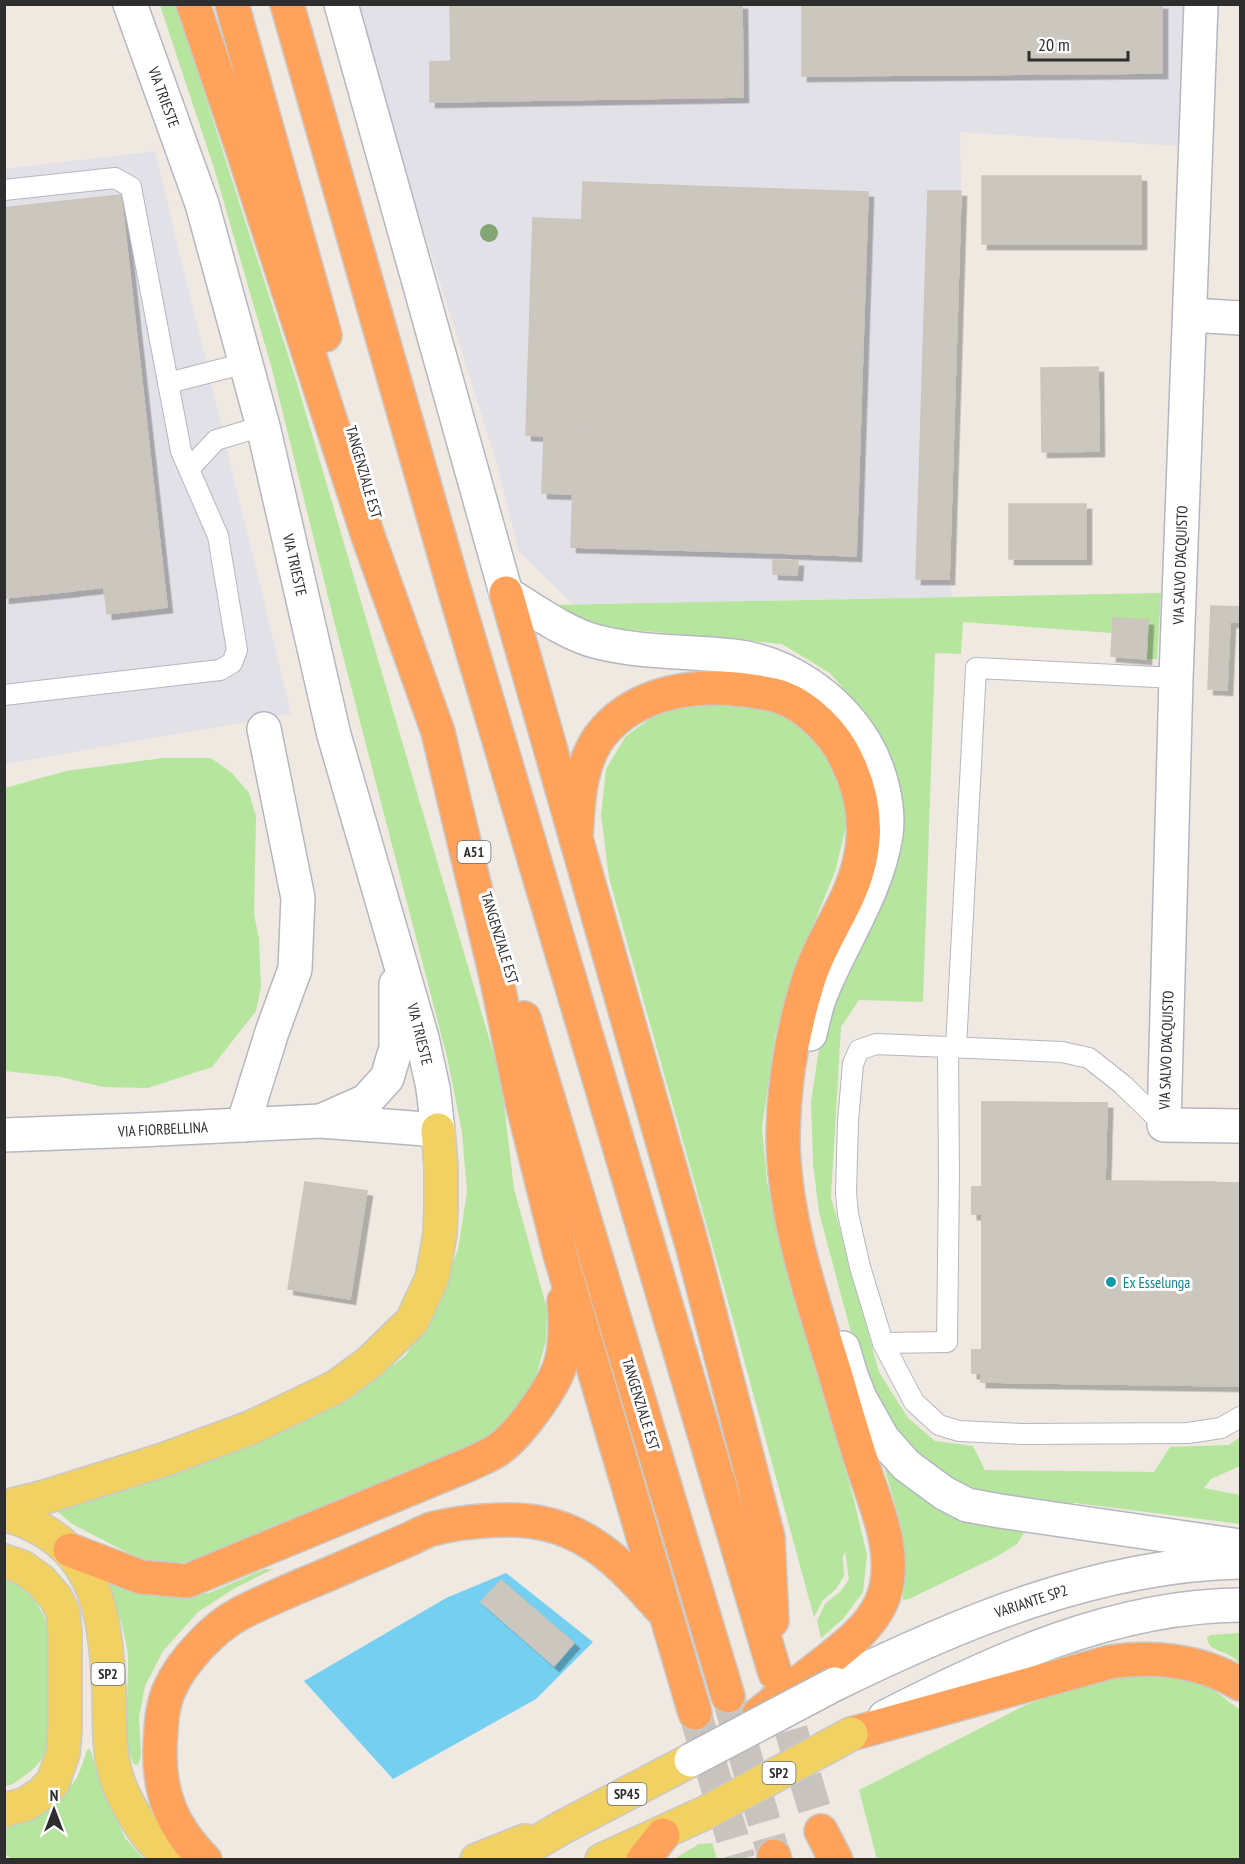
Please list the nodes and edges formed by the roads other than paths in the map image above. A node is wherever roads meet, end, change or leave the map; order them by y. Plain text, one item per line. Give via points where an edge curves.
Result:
1 (130, 4) edge
2 (193, 4) edge
3 (232, 4) edge
4 (287, 4) edge
5 (341, 4) edge
6 (1201, 4) edge
7 (4, 190) edge
8 (1191, 315) junction
9 (1240, 318) edge
10 (246, 363) junction
11 (168, 383) junction
12 (263, 426) junction
13 (189, 469) junction
14 (506, 593) junction
15 (1176, 678) junction
16 (4, 695) edge
17 (264, 729) dead end
18 (438, 732) junction
19 (576, 839) junction
20 (396, 946) junction
21 (952, 1047) junction
22 (321, 1120) junction
23 (243, 1125) junction
24 (1164, 1125) junction
25 (1240, 1126) edge
26 (438, 1130) junction
27 (4, 1135) edge
28 (559, 1251) junction
29 (883, 1343) junction
30 (1240, 1417) edge
31 (4, 1507) edge
32 (4, 1514) edge
33 (1240, 1546) edge
34 (70, 1550) junction
35 (4, 1561) edge
36 (1240, 1562) edge
37 (1240, 1605) edge
38 (667, 1616) junction
39 (1240, 1684) edge
40 (729, 1696) tunnel mouth
41 (695, 1713) tunnel mouth
42 (851, 1734) junction
43 (720, 1743) junction
44 (691, 1760) joint
45 (4, 1810) edge
46 (707, 1812) junction
47 (563, 1827) junction
48 (824, 1845) tunnel mouth
49 (653, 1847) edge
50 (178, 1860) edge
51 (205, 1860) edge
52 (477, 1860) edge
53 (507, 1860) edge
54 (602, 1860) edge
55 (623, 1860) edge
56 (836, 1860) edge

1 - 10 street, VIA TRIESTE via 202,204
2 - 18 highway via 368,536
3 - 18 highway, TANGENZIALE EST / A51
4 - 19 highway via 453,585 775,1673 768,1537 692,1245
5 - 14 street
6 - 8 street, VIA SALVO D'ACQUISTO
7 - 11 lane via 115,178 131,187
8 - 9 street
8 - 15 street, VIA SALVO D'ACQUISTO
10 - 11 lane
10 - 12 street, VIA TRIESTE
11 - 13 lane via 181,451
12 - 13 lane via 216,440
12 - 20 street, VIA TRIESTE via 334,735
13 - 16 lane via 218,536 237,650 232,663 220,670
14 - 19 highway
14 - 33 street via 599,643 749,658 779,668 835,705 871,754 883,794 886,833 866,899 820,995 802,1067 796,1133 807,1221 822,1276 851,1375 883,1438 906,1465 968,1505
15 - 21 lane via 976,668
15 - 24 street, VIA SALVO D'ACQUISTO
17 - 23 street via 298,898 295,969
18 - 28 highway
18 - 40 highway, TANGENZIALE EST / A51
19 - 43 highway via 583,774 604,731 628,709 688,689 766,693 783,697 805,710 846,759 864,811 864,836 852,884 814,966 796,1020 786,1076 784,1162 801,1255 862,1465 880,1513 888,1581 870,1621 849,1643
20 - 22 street, VIA FIORBELLINA via 396,1048 387,1078 366,1101
20 - 26 street, VIA TRIESTE via 422,1038
21 - 24 lane via 1062,1052 1089,1058
21 - 29 lane via 947,1342
21 - 29 lane via 876,1044 859,1050 853,1064 847,1203 860,1267
22 - 23 street, VIA FIORBELLINA
22 - 26 street, VIA FIORBELLINA
23 - 27 street, VIA FIORBELLINA
24 - 25 street
26 - 31 main road via 441,1218 432,1278 412,1321 370,1362 336,1387 250,1428 163,1460
28 - 34 highway via 564,1304 560,1366 530,1415 500,1449 187,1581 141,1576
28 - 38 highway
29 - 30 lane via 914,1402 939,1425 959,1431 1188,1433 1221,1428
32 - 34 main road, SP2 via 43,1528
34 - 50 main road, SP2 via 91,1583 100,1615 116,1775 133,1814 157,1845
35 - 45 main road via 22,1567 56,1598 65,1632 63,1753 53,1782 41,1794 26,1804
36 - 43 street, VARIANTE SP2, bridge via 1203,1563 1103,1580 994,1613 891,1656
37 - 42 street, SP2 via 1176,1610 1080,1632 976,1672
38 - 41 highway
38 - 51 highway via 633,1576 579,1534 538,1522 501,1521 431,1529 239,1614 185,1661 164,1707 161,1782 176,1824
39 - 42 highway via 1198,1666 1131,1659
42 - 46 main road, SP2, bridge
43 - 44 street, VARIANTE SP2, bridge
44 - 47 main road, SP45
46 - 49 main road, SP2
46 - 54 main road
47 - 52 main road
47 - 53 main road, SP45
48 - 56 highway
49 - 55 main road, SP2

